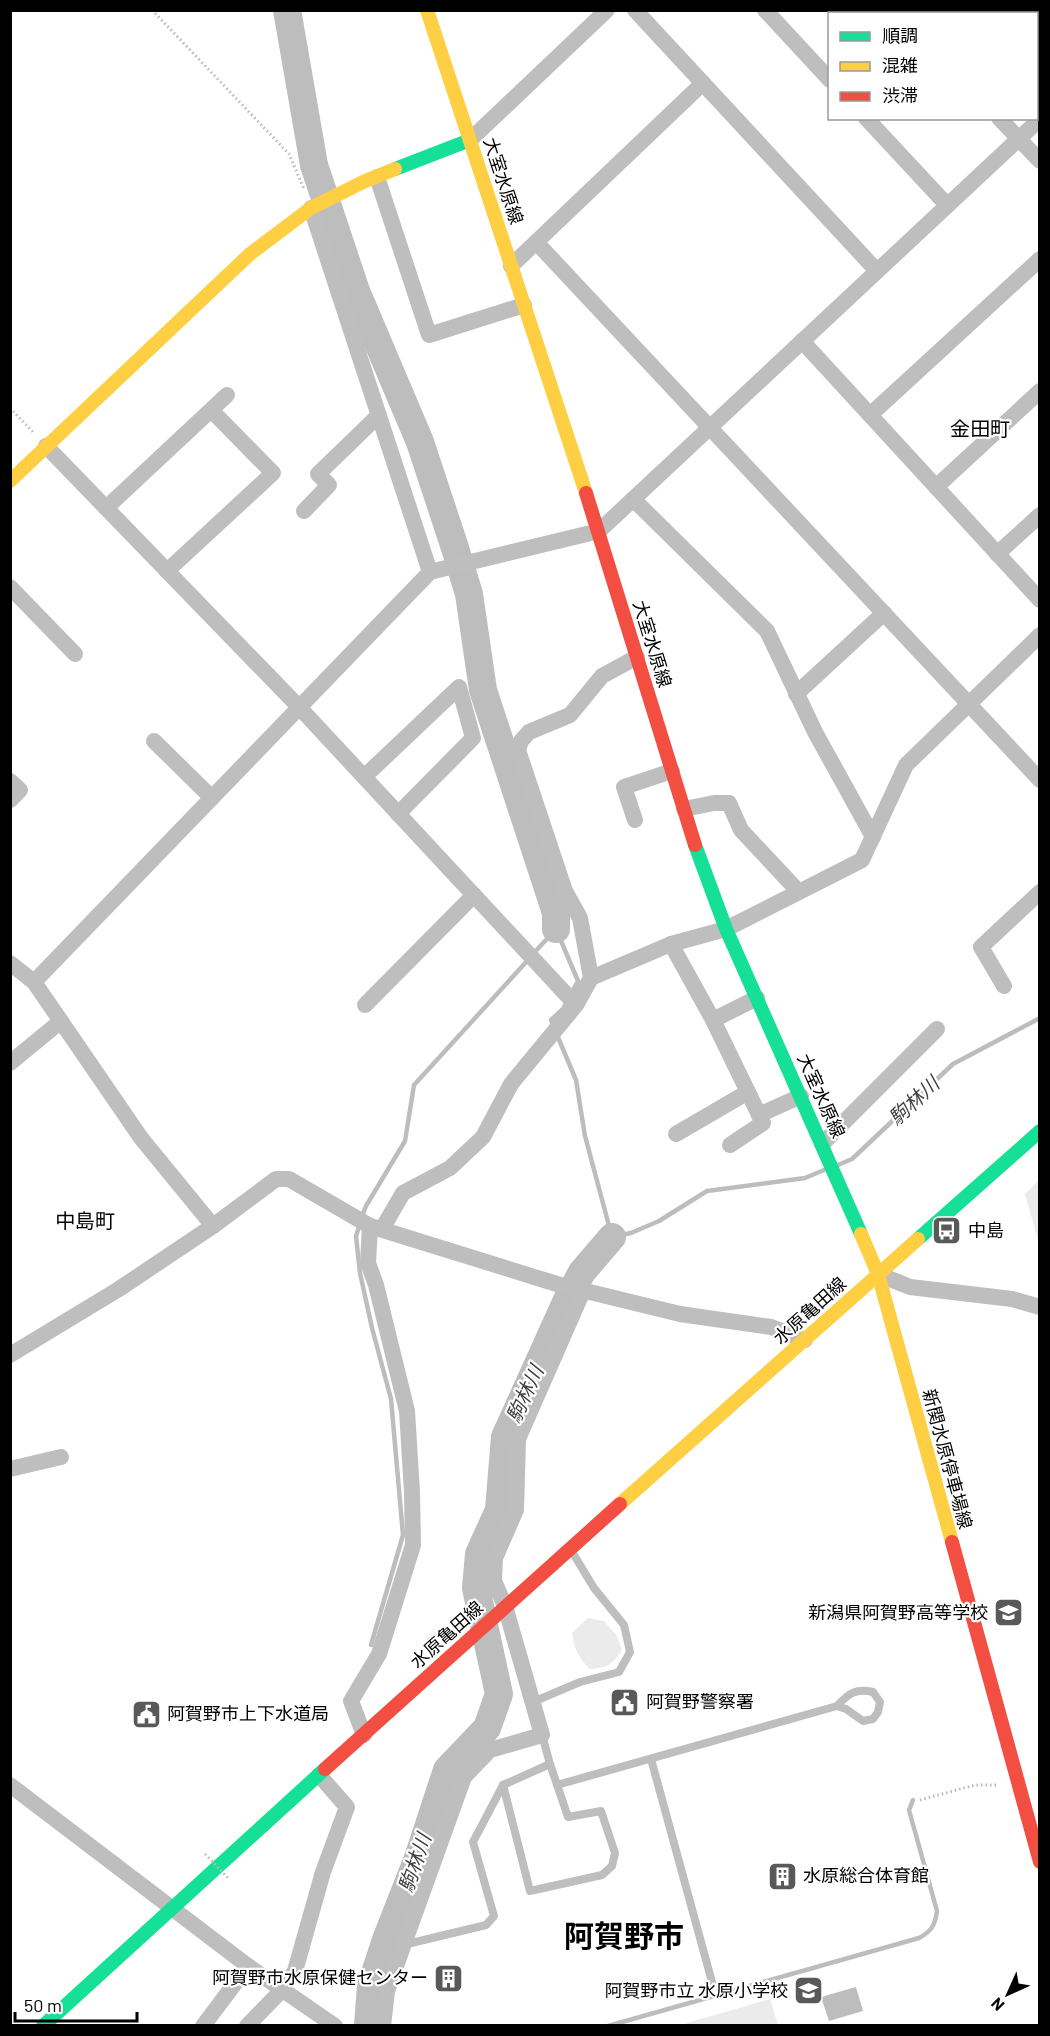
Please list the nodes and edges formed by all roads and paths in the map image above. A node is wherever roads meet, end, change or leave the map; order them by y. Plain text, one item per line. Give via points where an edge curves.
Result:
1 (152, 10) edge
2 (427, 10) edge
3 (607, 10) edge
4 (635, 10) edge
5 (765, 10) edge
6 (828, 78) edge
7 (702, 83) junction
8 (1040, 119) edge
9 (868, 120) edge
10 (1001, 120) edge
11 (1018, 139) junction
12 (470, 140) junction
13 (1040, 161) edge
14 (377, 177) junction
15 (947, 206) junction
16 (311, 208) junction
17 (536, 242) junction
18 (1040, 259) edge
19 (511, 266) junction
20 (877, 271) junction
21 (524, 305) junction
22 (802, 341) junction
23 (1040, 391) edge
24 (228, 395) dead end
25 (10, 408) edge
26 (212, 411) junction
27 (379, 415) junction
28 (870, 415) junction
29 (710, 427) junction
30 (46, 446) junction
31 (10, 481) edge
32 (936, 487) junction
33 (633, 499) junction
34 (106, 508) junction
35 (304, 511) dead end
36 (1040, 515) edge
37 (599, 531) junction
38 (997, 554) junction
39 (167, 571) junction
40 (430, 572) junction
41 (10, 587) edge
42 (1040, 600) edge
43 (884, 614) junction
44 (1040, 635) edge
45 (75, 654) dead end
46 (637, 657) junction
47 (796, 694) junction
48 (968, 704) junction
49 (299, 707) junction
50 (154, 741) dead end
51 (672, 771) junction
52 (364, 777) junction
53 (1040, 780) edge
54 (10, 781) edge
55 (212, 798) junction
56 (10, 800) edge
57 (684, 809) junction
58 (398, 814) junction
59 (635, 820) dead end
60 (873, 837) junction
61 (799, 892) junction
62 (1040, 892) edge
63 (474, 895) junction
64 (726, 929) junction
65 (671, 944) junction
66 (10, 963) edge
67 (591, 978) junction
68 (34, 982) junction
69 (1004, 986) dead end
70 (757, 998) junction
71 (365, 1005) dead end
72 (576, 1005) junction
73 (713, 1020) junction
74 (61, 1021) junction
75 (937, 1029) dead end
76 (10, 1063) edge
77 (748, 1092) junction
78 (801, 1096) junction
79 (759, 1115) junction
80 (1040, 1131) edge
81 (676, 1134) dead end
82 (822, 1143) junction
83 (730, 1145) dead end
84 (213, 1226) junction
85 (376, 1227) junction
86 (878, 1274) junction
87 (583, 1291) junction
88 (1040, 1307) edge
89 (805, 1340) junction
90 (10, 1355) edge
91 (61, 1456) dead end
92 (10, 1469) edge
93 (570, 1549) junction
94 (501, 1610) junction
95 (533, 1702) junction
96 (837, 1706) junction
97 (364, 1735) junction
98 (543, 1735) junction
99 (651, 1759) junction
100 (550, 1764) junction
101 (319, 1775) junction
102 (1018, 1784) junction
103 (10, 1785) edge
104 (503, 1785) junction
105 (557, 1785) junction
106 (920, 1800) dead end
107 (205, 1854) dead end
108 (1039, 1857) edge
109 (230, 1880) dead end
110 (173, 1907) junction
111 (403, 1945) junction
112 (248, 1966) junction
113 (712, 1982) dead end
114 (282, 1990) junction
115 (43, 2025) edge
116 (203, 2025) edge
117 (247, 2025) edge
118 (335, 2025) edge
119 (383, 2025) edge

1 - 16 path via 289,154
2 - 12 main road, 大室水原線
3 - 12 street
4 - 7 street
5 - 6 street
7 - 17 street
7 - 20 street
8 - 11 street
9 - 15 street
10 - 11 street
11 - 13 street
11 - 15 street
12 - 14 main road
12 - 19 main road, 大室水原線
14 - 16 main road
14 - 21 street via 429,335
15 - 20 street
16 - 27 street
16 - 30 main road via 250,254
17 - 19 street
17 - 29 street
18 - 28 street
19 - 21 main road, 大室水原線
20 - 22 street
21 - 37 main road, 大室水原線
22 - 28 street
22 - 29 street
23 - 32 street
24 - 26 street
25 - 30 path
26 - 34 street
26 - 39 street via 273,473
27 - 35 street via 318,474 329,485
27 - 40 street
28 - 32 street
29 - 33 street
29 - 43 street
30 - 31 main road
30 - 34 street
32 - 38 street
33 - 37 street
33 - 47 street via 766,631
34 - 39 street
36 - 38 street
37 - 40 street
37 - 46 main road, 大室水原線
38 - 42 street
39 - 49 street
40 - 49 street
41 - 45 street
43 - 47 street
43 - 48 street
44 - 48 street
46 - 51 main road, 大室水原線
46 - 67 street via 602,676 570,715 529,732 518,750 565,891 580,918
47 - 60 street
48 - 53 street
48 - 60 street via 906,765
49 - 52 street
49 - 55 street
50 - 55 street
51 - 57 main road, 大室水原線
51 - 59 street via 624,787
52 - 58 street
52 - 58 street via 459,687 473,738
54 - 56 street via 21,790
55 - 68 street
57 - 61 street via 729,803 741,830
57 - 64 main road, 大室水原線
58 - 63 street
60 - 61 street via 862,860
61 - 64 street
62 - 69 street via 981,947
63 - 71 street
63 - 72 street
64 - 65 street
64 - 70 main road, 大室水原線
65 - 67 street
65 - 73 street
66 - 68 street
67 - 72 street
68 - 74 street
70 - 73 street
70 - 78 main road, 大室水原線
72 - 85 street via 511,1084 483,1137 450,1168 403,1193
73 - 77 street
74 - 76 street
74 - 84 street via 141,1138
75 - 82 street
77 - 79 street
77 - 81 street
78 - 79 street
78 - 82 main road, 大室水原線
79 - 83 street via 763,1123
80 - 86 main road
82 - 86 main road, 大室水原線
84 - 85 street via 276,1179 289,1179
84 - 90 street
85 - 87 street
85 - 97 street via 368,1263 407,1411 413,1545 379,1654 351,1701
86 - 88 street via 910,1287 1012,1299
86 - 89 main road, 水原亀田線
86 - 102 main road, 新関水原停車場線
87 - 89 street via 680,1314 771,1327
87 - 94 street via 518,1439 516,1510 495,1558 494,1581
89 - 93 main road, 水原亀田線
91 - 92 street
93 - 94 main road, 水原亀田線
93 - 95 lane via 594,1588 624,1625 630,1652 620,1672 580,1682
94 - 95 street
94 - 97 main road, 水原亀田線
95 - 98 street
96 - 96 lane via 852,1692 863,1690 873,1692 880,1701 873,1719 862,1721
96 - 99 lane
97 - 101 main road, 水原亀田線
98 - 100 lane
98 - 111 street via 490,1750 464,1777
99 - 105 lane
99 - 113 lane
100 - 104 lane
100 - 105 lane
101 - 110 main road, 水原亀田線
101 - 114 street via 347,1807 322,1872 295,1971
102 - 106 path via 975,1785
102 - 108 main road, 新関水原停車場線
103 - 110 street
104 - 105 lane via 530,1891 603,1875 612,1866 615,1853 601,1811 568,1817
104 - 111 lane via 473,1842 494,1916 486,1925
107 - 109 path, bridge
110 - 112 street
110 - 115 main road, 水原亀田線
111 - 119 street via 387,1991
112 - 114 street
112 - 116 street
114 - 117 street
114 - 118 street

